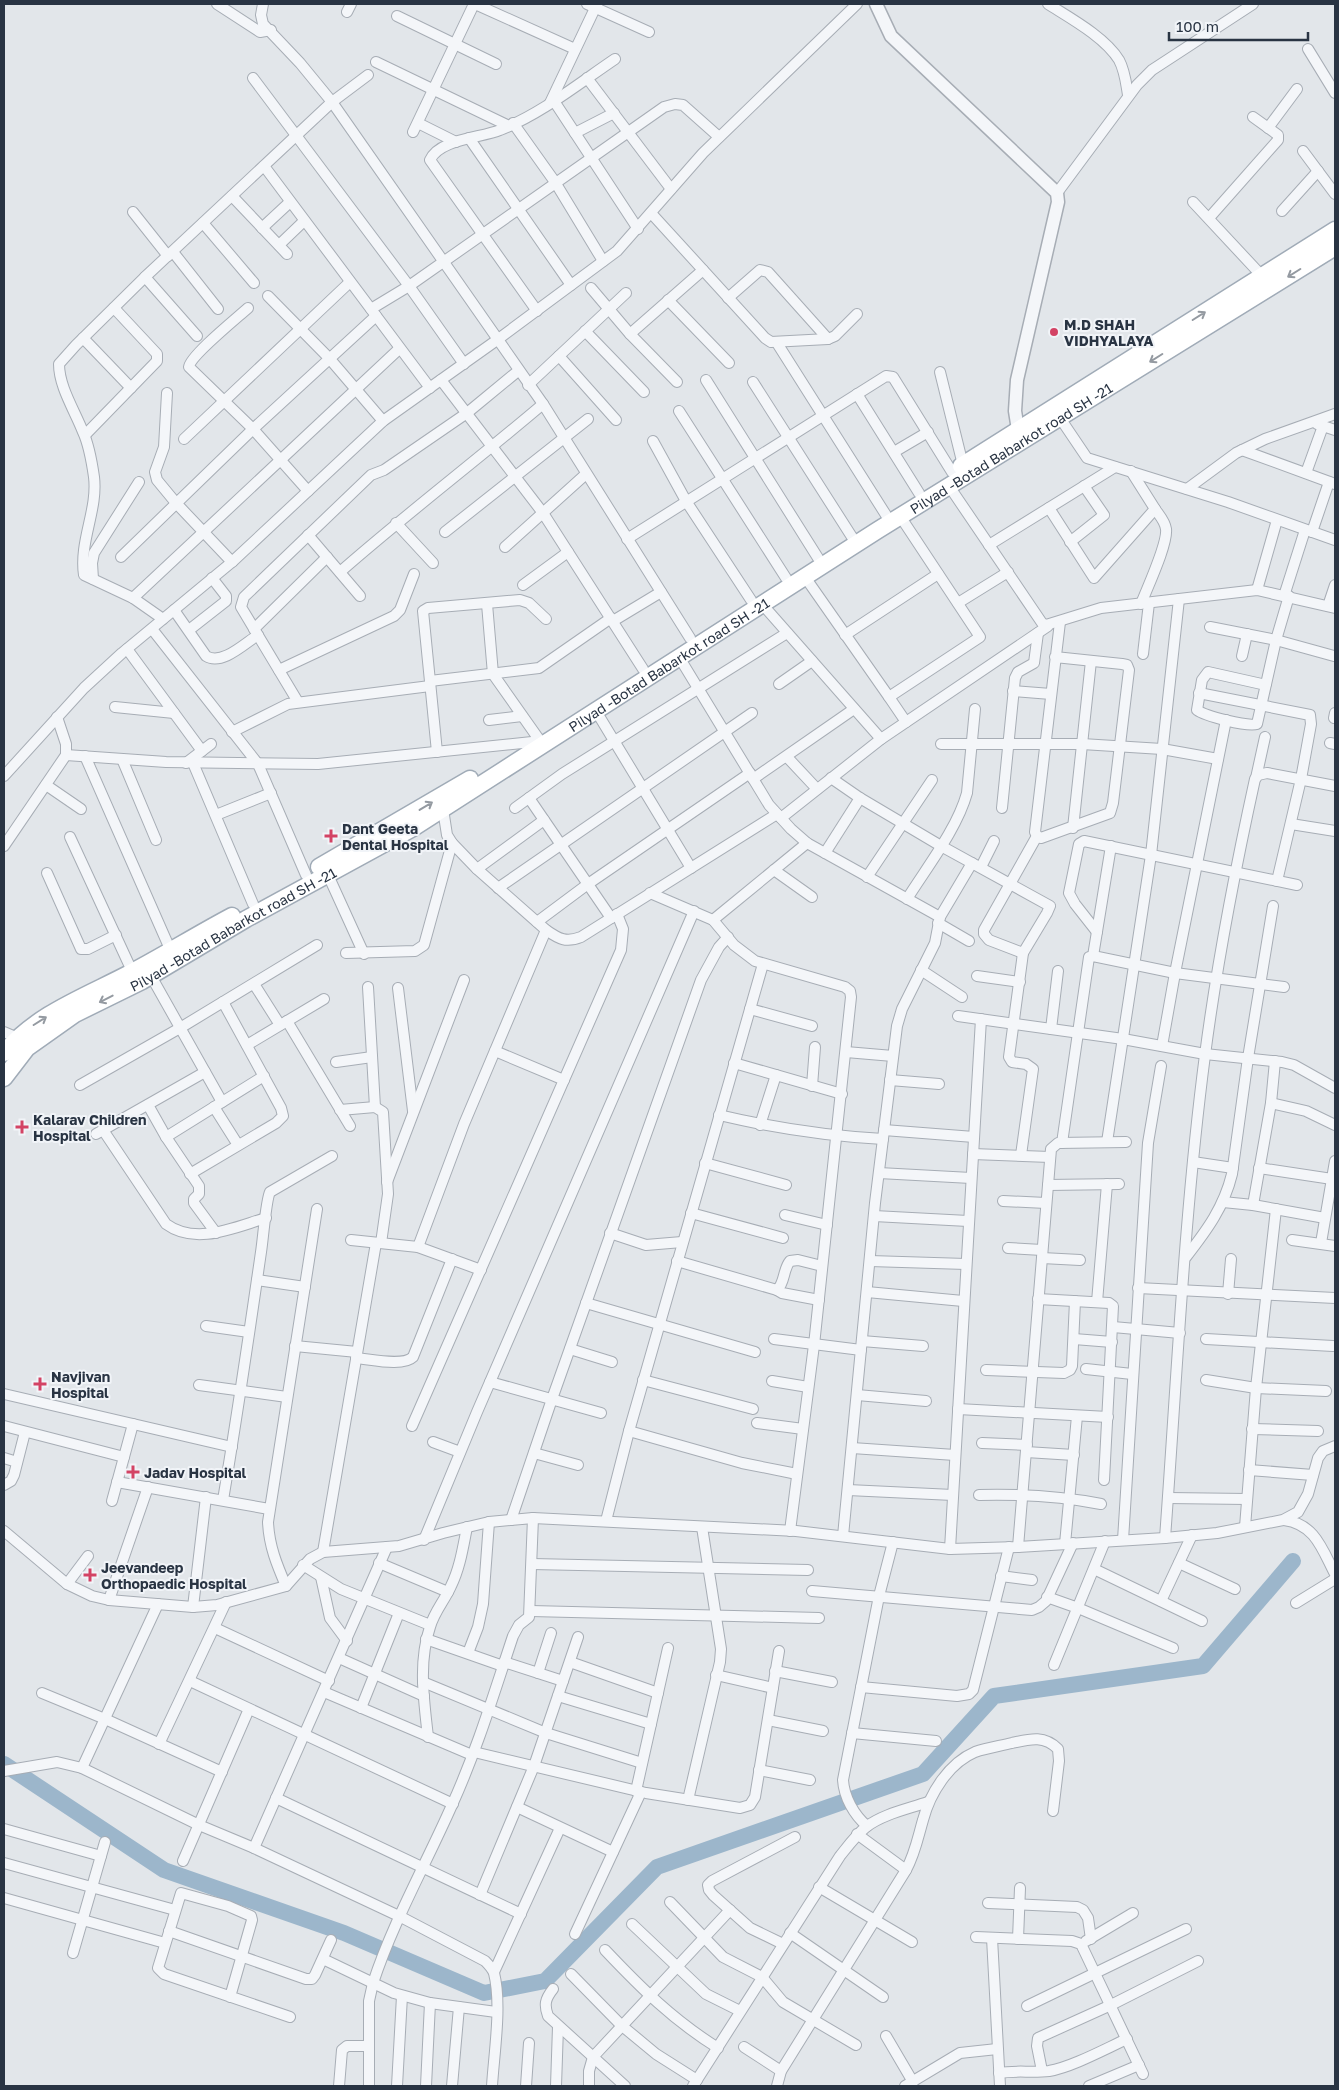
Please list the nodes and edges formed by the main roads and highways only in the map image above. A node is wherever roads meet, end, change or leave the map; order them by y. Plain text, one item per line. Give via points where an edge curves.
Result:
1 (1335, 230) edge
2 (1335, 247) edge
3 (1019, 436) junction
4 (955, 474) junction
5 (893, 516) junction
6 (756, 602) junction
7 (497, 769) junction
8 (11, 1035) edge
9 (4, 1053) edge
10 (4, 1078) edge

3 -> 1 main road, Pilyad -Botad Babarkot road SH -21
2 -> 3 main road, Pilyad -Botad Babarkot road SH -21 via 1060,418
3 - 4 main road, Pilyad -Botad Babarkot road SH -21
3 - 4 main road, Pilyad -Botad Babarkot road SH -21
4 - 5 main road, Pilyad -Botad Babarkot road SH -21
4 - 5 main road, Pilyad -Botad Babarkot road SH -21 via 919,493
5 - 6 main road, Pilyad -Botad Babarkot road SH -21 via 805,577
5 - 6 main road, Pilyad -Botad Babarkot road SH -21 via 786,578
6 - 7 main road, Pilyad -Botad Babarkot road SH -21 via 596,711
6 - 7 main road, Pilyad -Botad Babarkot road SH -21 via 690,638 535,740
8 -> 7 main road, Pilyad -Botad Babarkot road SH -21 via 132,972
7 -> 10 main road, Pilyad -Botad Babarkot road SH -21 via 413,828 151,976 75,1014 27,1048
8 - 9 main road, Pilyad -Botad Babarkot road SH -21

